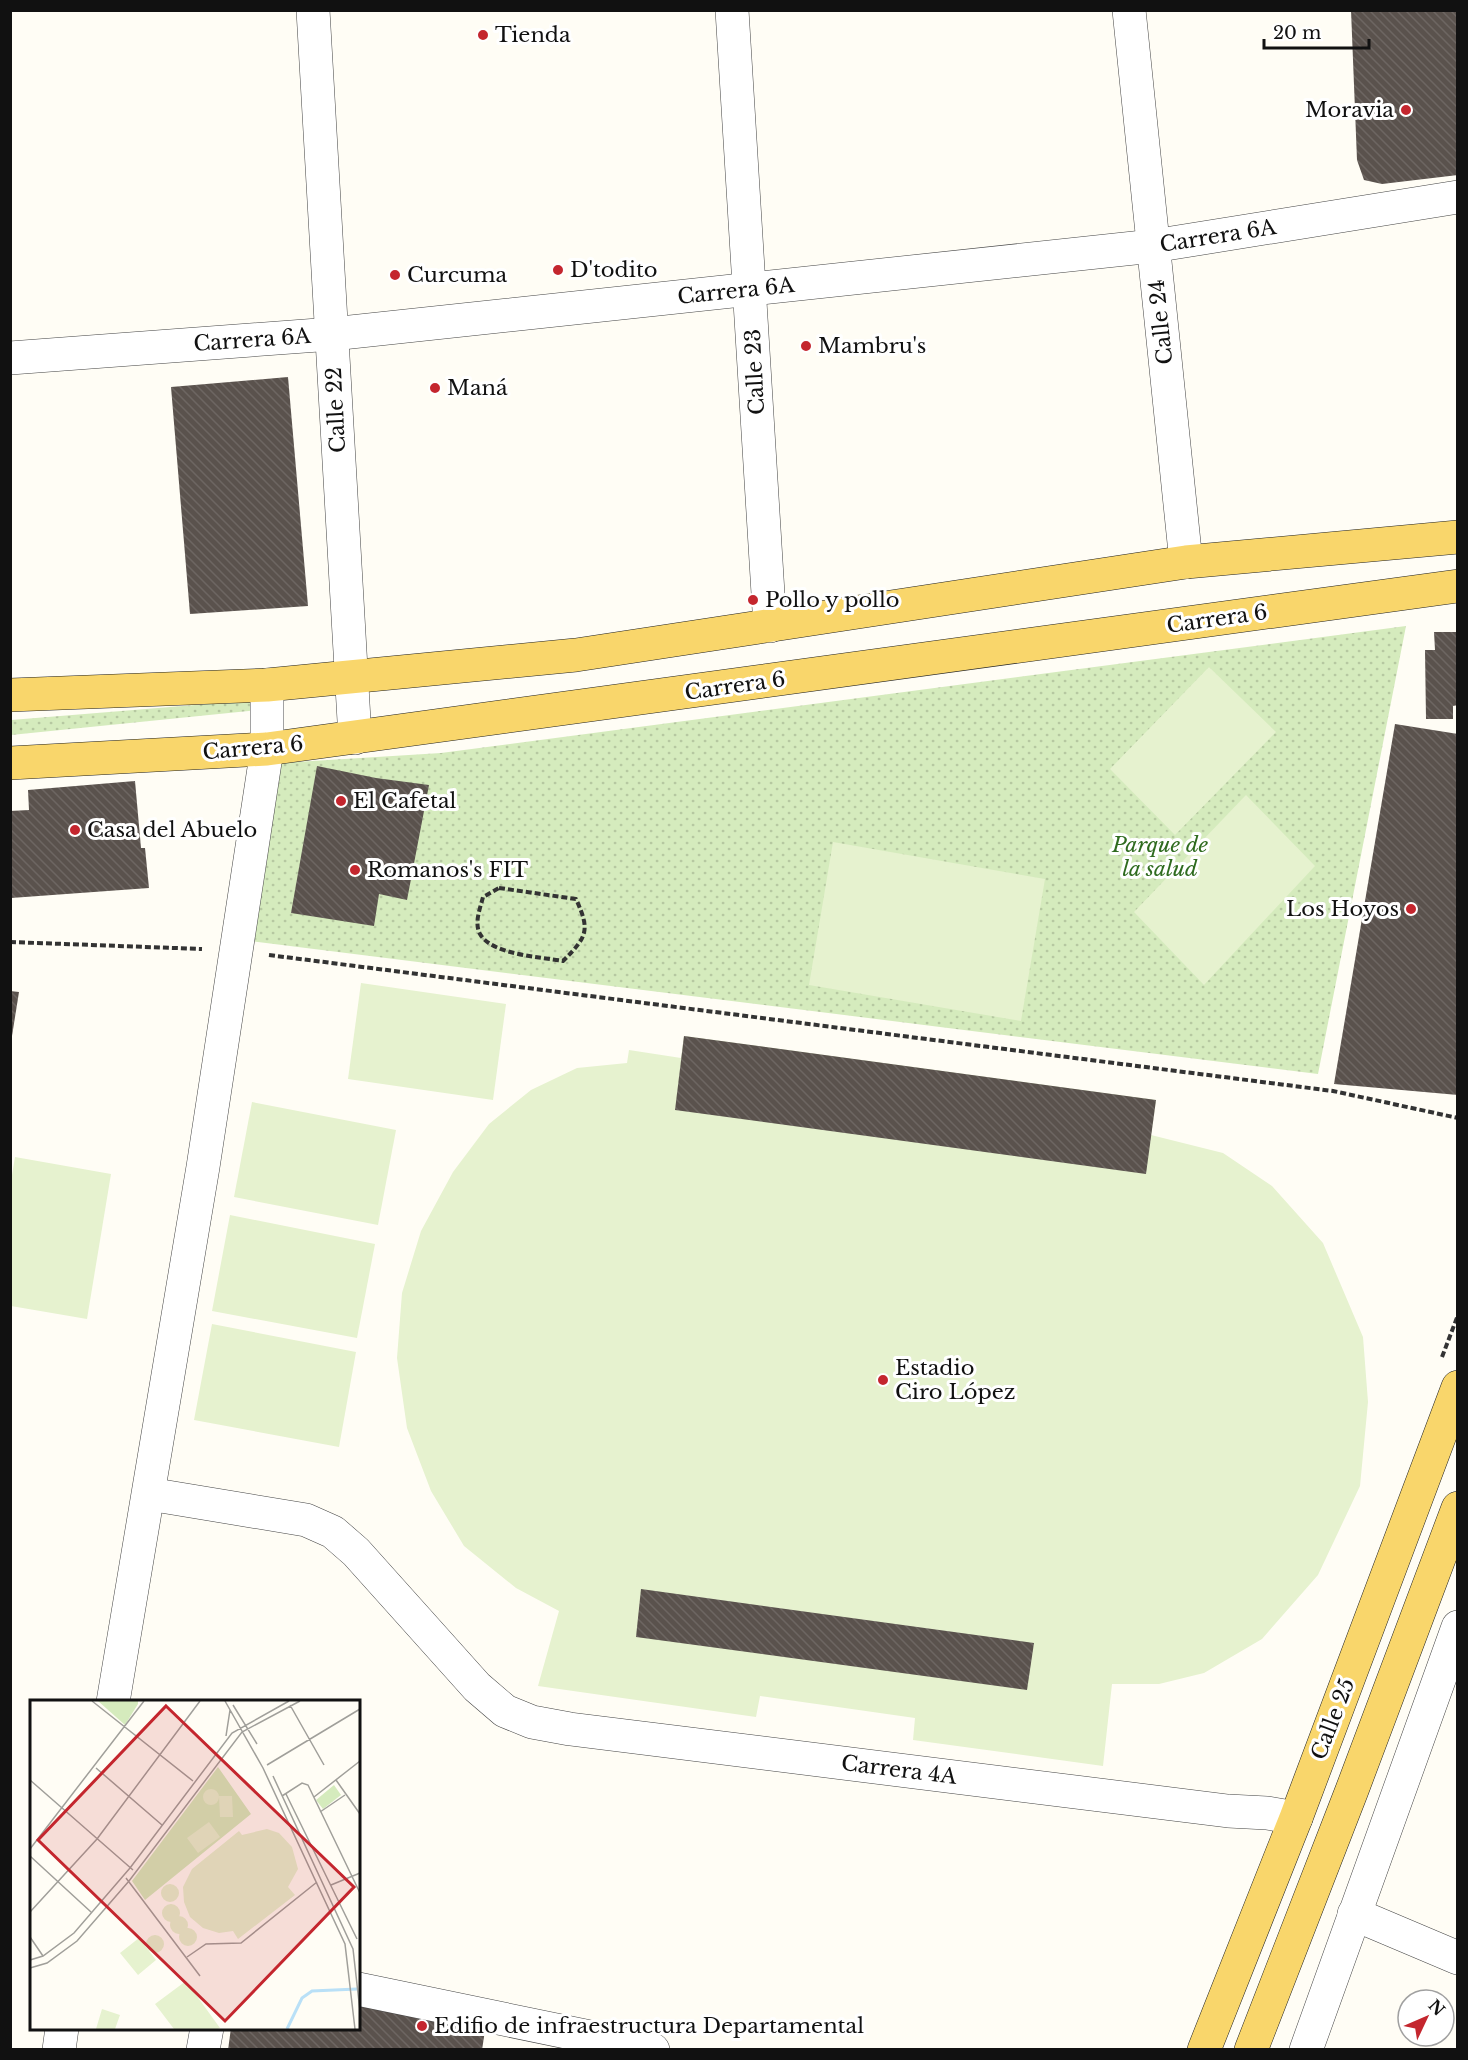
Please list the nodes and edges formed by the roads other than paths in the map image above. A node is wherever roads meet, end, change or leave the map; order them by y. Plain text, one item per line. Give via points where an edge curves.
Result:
1 (313, 10) edge
2 (732, 10) edge
3 (1129, 10) edge
4 (1458, 197) edge
5 (1153, 246) junction
6 (750, 289) junction
7 (332, 334) junction
8 (10, 358) edge
9 (1458, 537) edge
10 (1186, 562) junction
11 (1458, 586) edge
12 (770, 626) junction
13 (351, 679) junction
14 (267, 686) junction
15 (10, 695) edge
16 (355, 738) junction
17 (267, 749) junction
18 (10, 763) edge
19 (1458, 1387) edge
20 (149, 1494) junction
21 (1458, 1508) edge
22 (1458, 1627) edge
23 (115, 1687) edge
24 (1352, 1790) junction
25 (1392, 1808) junction
26 (1296, 1818) junction
27 (1354, 1914) junction
28 (1458, 1958) edge
29 (360, 1990) edge
30 (62, 2030) edge
31 (207, 2030) edge
32 (543, 2038) edge
33 (58, 2049) edge
34 (203, 2049) edge
35 (653, 2049) edge
36 (1204, 2049) edge
37 (1251, 2049) edge
38 (1306, 2049) edge

1 - 7 street, Calle 22
2 - 6 street, Calle 23
3 - 5 street, Calle 24
4 - 5 street, Carrera 6A
5 - 6 street, Carrera 6A
5 - 10 street, Calle 24
6 - 7 street, Carrera 6A
6 - 12 street, Calle 23
7 - 8 street, Carrera 6A
7 - 13 street, Calle 22
9 - 10 main road
10 - 12 main road
11 - 16 main road, Carrera 6
12 - 13 main road via 576,655
13 - 14 main road
13 - 16 street, Calle 22
14 - 15 main road
14 - 17 street
16 - 17 main road, Carrera 6
17 - 18 main road, Carrera 6
17 - 20 street
19 - 26 main road, Calle 25
20 - 23 street
20 - 26 street, Carrera 4A via 306,1520 333,1532 356,1552 477,1687 505,1711 532,1722
21 - 24 main road, Calle 25
22 - 25 street
24 - 25 street
24 - 37 main road, Calle 25
25 - 27 street
26 - 36 main road, Calle 25
27 - 28 street
27 - 38 street
29 - 32 street
30 - 33 street
31 - 34 street
32 - 35 street

